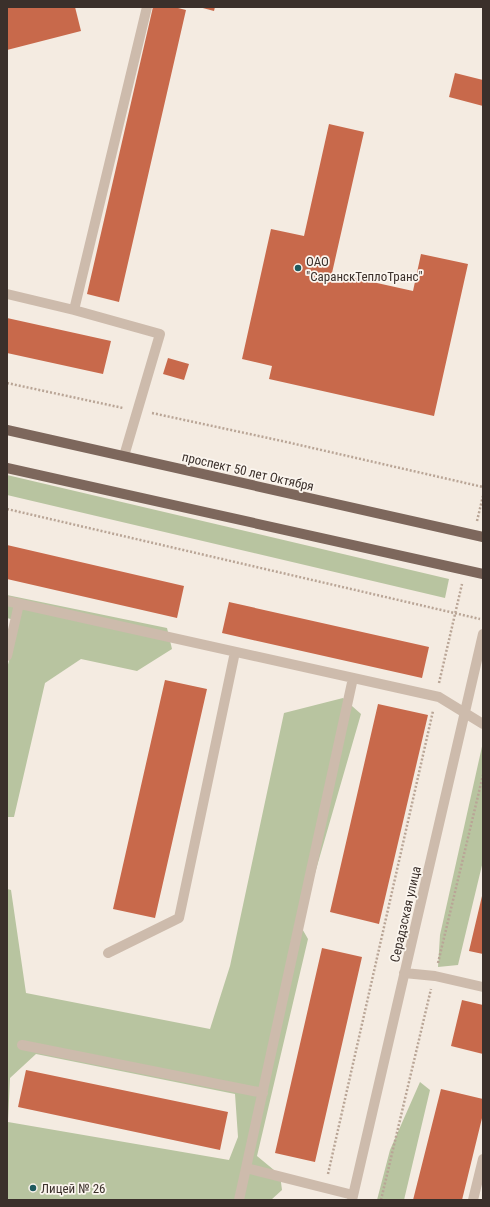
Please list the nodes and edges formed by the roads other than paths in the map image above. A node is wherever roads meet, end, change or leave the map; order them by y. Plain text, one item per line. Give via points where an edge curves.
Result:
1 (147, 7) edge
2 (7, 294) edge
3 (74, 310) junction
4 (7, 430) edge
5 (124, 456) junction
6 (7, 468) edge
7 (483, 537) edge
8 (483, 574) edge
9 (7, 601) edge
10 (19, 604) junction
11 (483, 634) edge
12 (235, 652) junction
13 (7, 656) edge
14 (353, 678) junction
15 (465, 712) junction
16 (483, 724) edge
17 (108, 953) dead end
18 (404, 973) junction
19 (483, 987) edge
20 (22, 1045) dead end
21 (263, 1093) junction
22 (483, 1159) edge
23 (246, 1168) junction
24 (352, 1198) edge
25 (239, 1200) edge
26 (473, 1200) edge

1 - 3 street
2 - 3 street
3 - 5 street via 160,334
4 - 5 main road, проспект 50 лет Октября
5 - 7 main road, проспект 50 лет Октября
6 - 8 main road
9 - 10 street
10 - 12 street
10 - 13 street
11 - 15 street, Серадзская улица
12 - 14 street
12 - 17 street via 178,918
14 - 15 street via 436,696
14 - 21 street
15 - 16 street
15 - 18 street, Серадзская улица
18 - 19 street via 435,976
18 - 24 street, Серадзская улица
20 - 21 street
21 - 23 street
22 - 26 street
23 - 24 street via 325,1188
23 - 25 street

